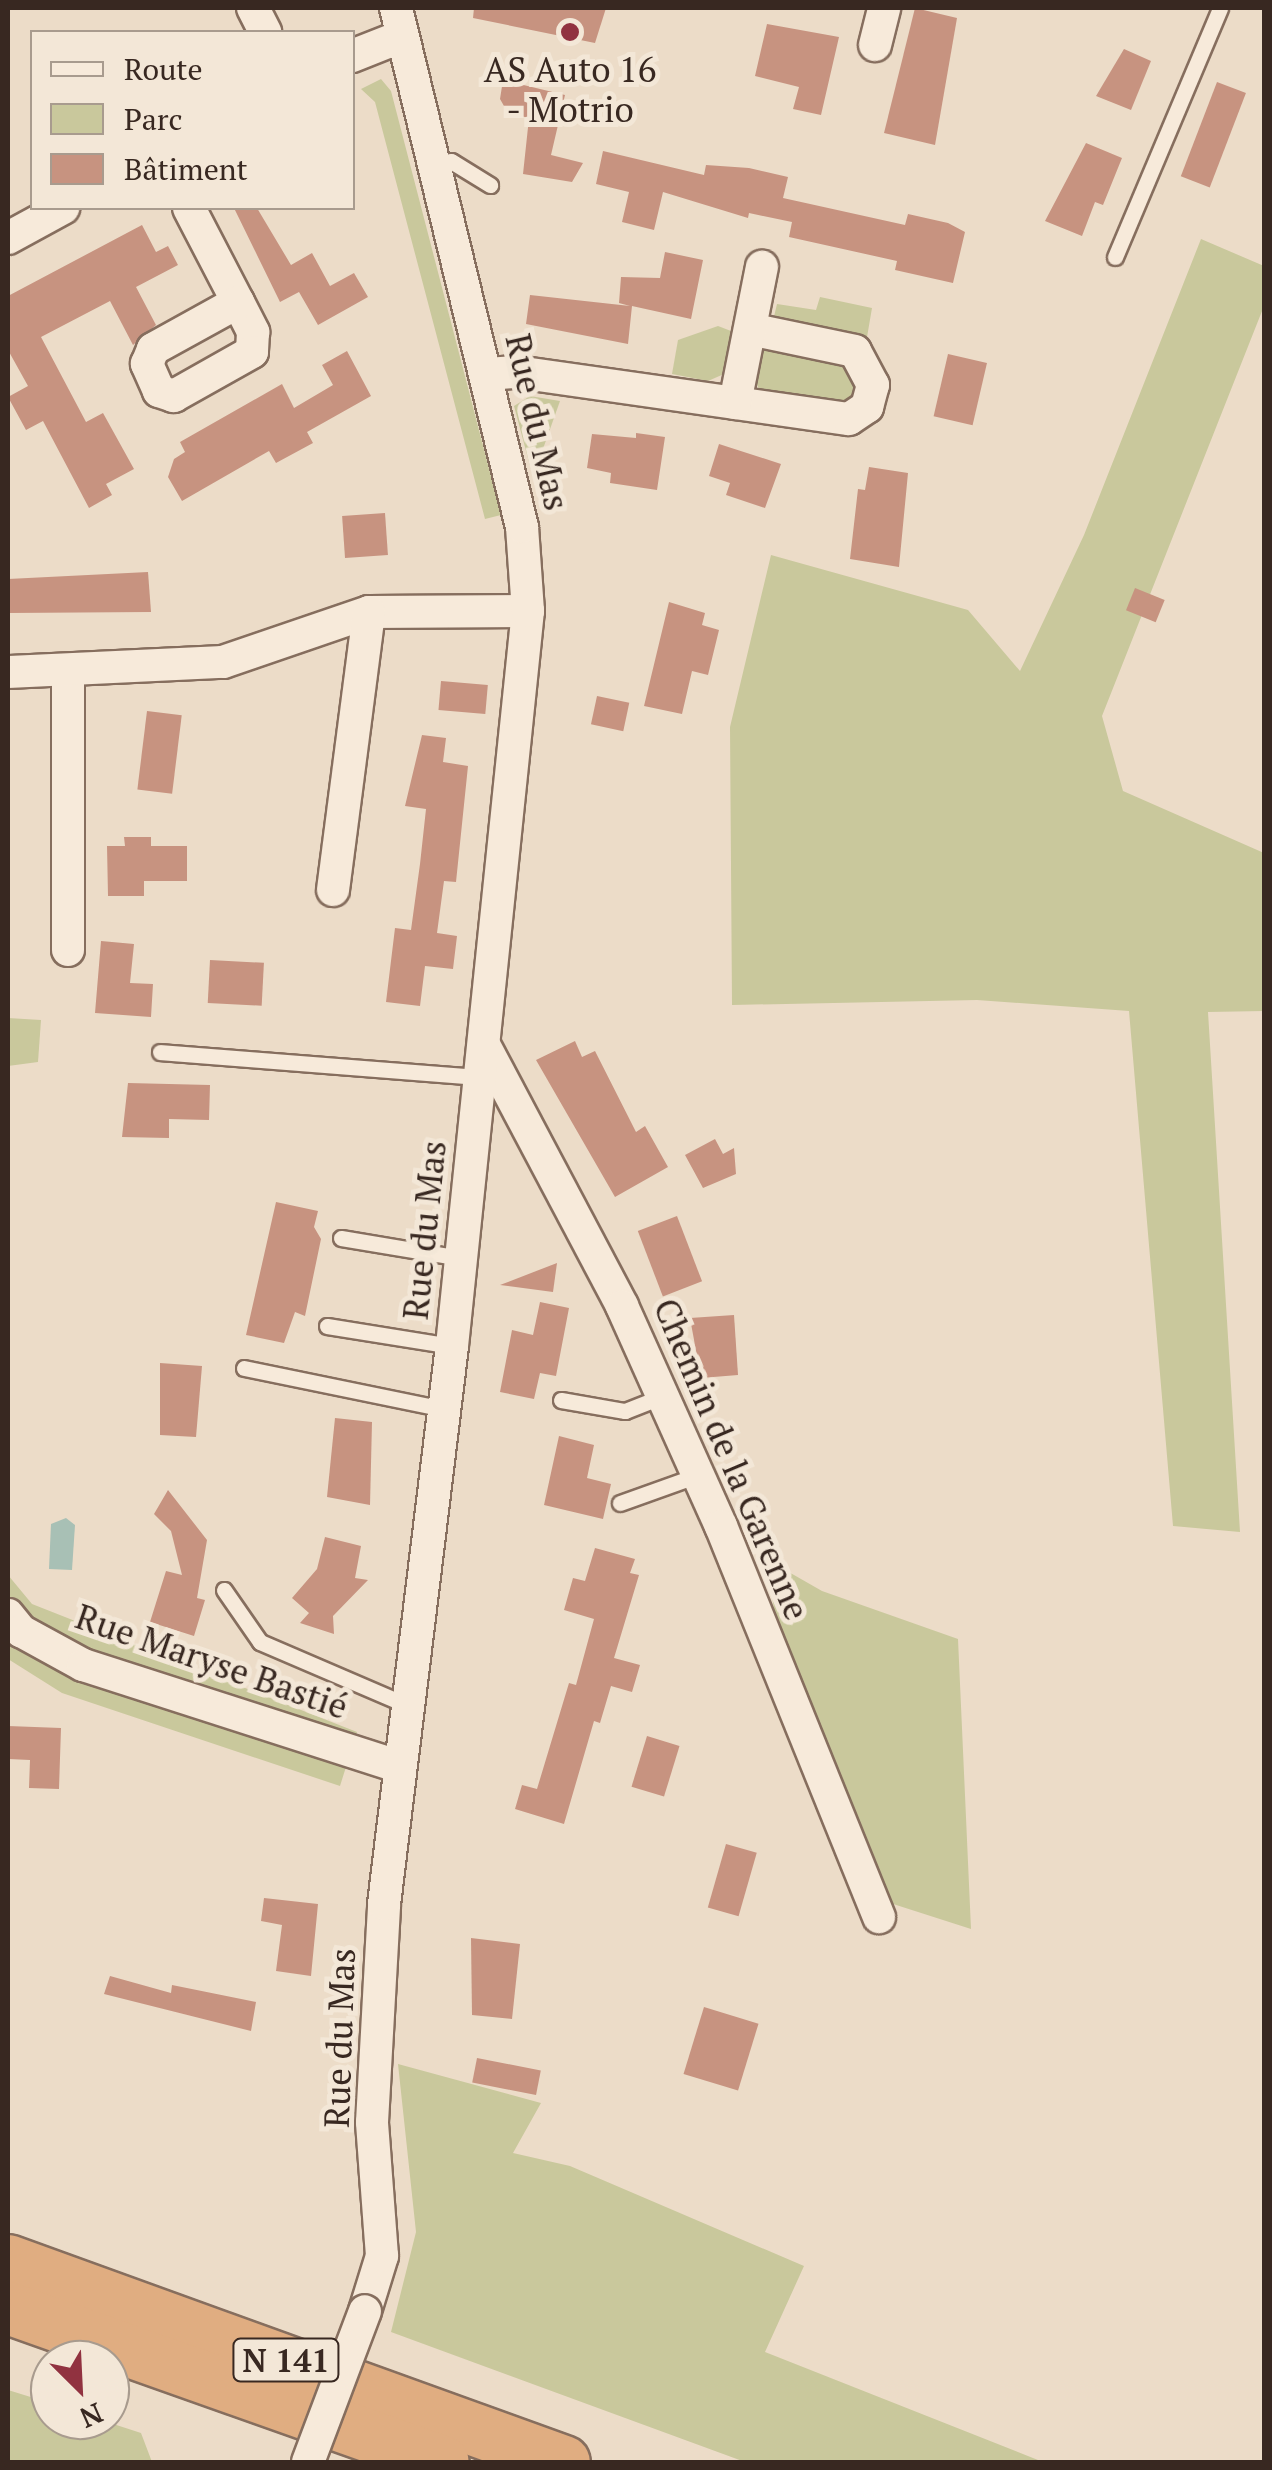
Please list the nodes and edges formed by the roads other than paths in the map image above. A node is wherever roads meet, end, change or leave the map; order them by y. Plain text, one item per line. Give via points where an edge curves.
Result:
1 (253, 8) edge
2 (884, 8) edge
3 (1220, 8) edge
4 (398, 22) edge
5 (265, 30) edge
6 (875, 45) dead end
7 (355, 54) edge
8 (433, 164) junction
9 (490, 185) dead end
10 (59, 210) edge
11 (190, 210) edge
12 (8, 238) edge
13 (1115, 257) dead end
14 (762, 266) dead end
15 (238, 302) dead end
16 (750, 329) junction
17 (486, 374) junction
18 (735, 404) junction
19 (528, 611) junction
20 (369, 612) junction
21 (68, 671) junction
22 (8, 672) edge
23 (333, 890) dead end
24 (68, 950) dead end
25 (160, 1052) dead end
26 (482, 1061) junction
27 (341, 1238) dead end
28 (462, 1258) junction
29 (328, 1326) dead end
30 (452, 1346) junction
31 (244, 1368) dead end
32 (662, 1396) junction
33 (561, 1400) dead end
34 (444, 1409) junction
35 (698, 1474) junction
36 (620, 1503) dead end
37 (224, 1590) dead end
38 (12, 1627) edge
39 (407, 1705) junction
40 (400, 1767) junction
41 (879, 1917) dead end
42 (8, 2261) edge
43 (8, 2308) edge
44 (308, 2462) edge
45 (442, 2462) edge
46 (564, 2462) edge

1 - 5 street
2 - 6 street
3 - 13 lane
4 - 7 street
4 - 8 street, Rue du Mas
8 - 9 lane via 451,162
8 - 17 street, Rue du Mas
10 - 12 street
11 - 15 street
14 - 16 street
16 - 18 street
16 - 18 street via 855,351 869,366 873,384 868,406 849,419
17 - 18 street via 517,372
17 - 19 street, Rue du Mas via 522,527
19 - 20 street
19 - 26 street, Rue du Mas
20 - 21 street via 223,662
20 - 23 street
21 - 22 street
21 - 24 street
25 - 26 lane
26 - 28 street, Rue du Mas
26 - 32 street, Chemin de la Garenne
27 - 28 lane
28 - 30 street, Rue du Mas
29 - 30 lane
30 - 34 street, Rue du Mas
31 - 34 lane
32 - 33 lane via 625,1411
32 - 35 street, Chemin de la Garenne
34 - 39 street, Rue du Mas
35 - 36 lane
35 - 41 street, Chemin de la Garenne
37 - 39 lane via 260,1642
38 - 40 street, Rue Maryse Bastié via 83,1665
39 - 40 street, Rue du Mas
40 - 44 street, Rue du Mas, bridge via 373,2068 382,2256
42 - 46 highway, N 141
43 - 45 highway, N 141

